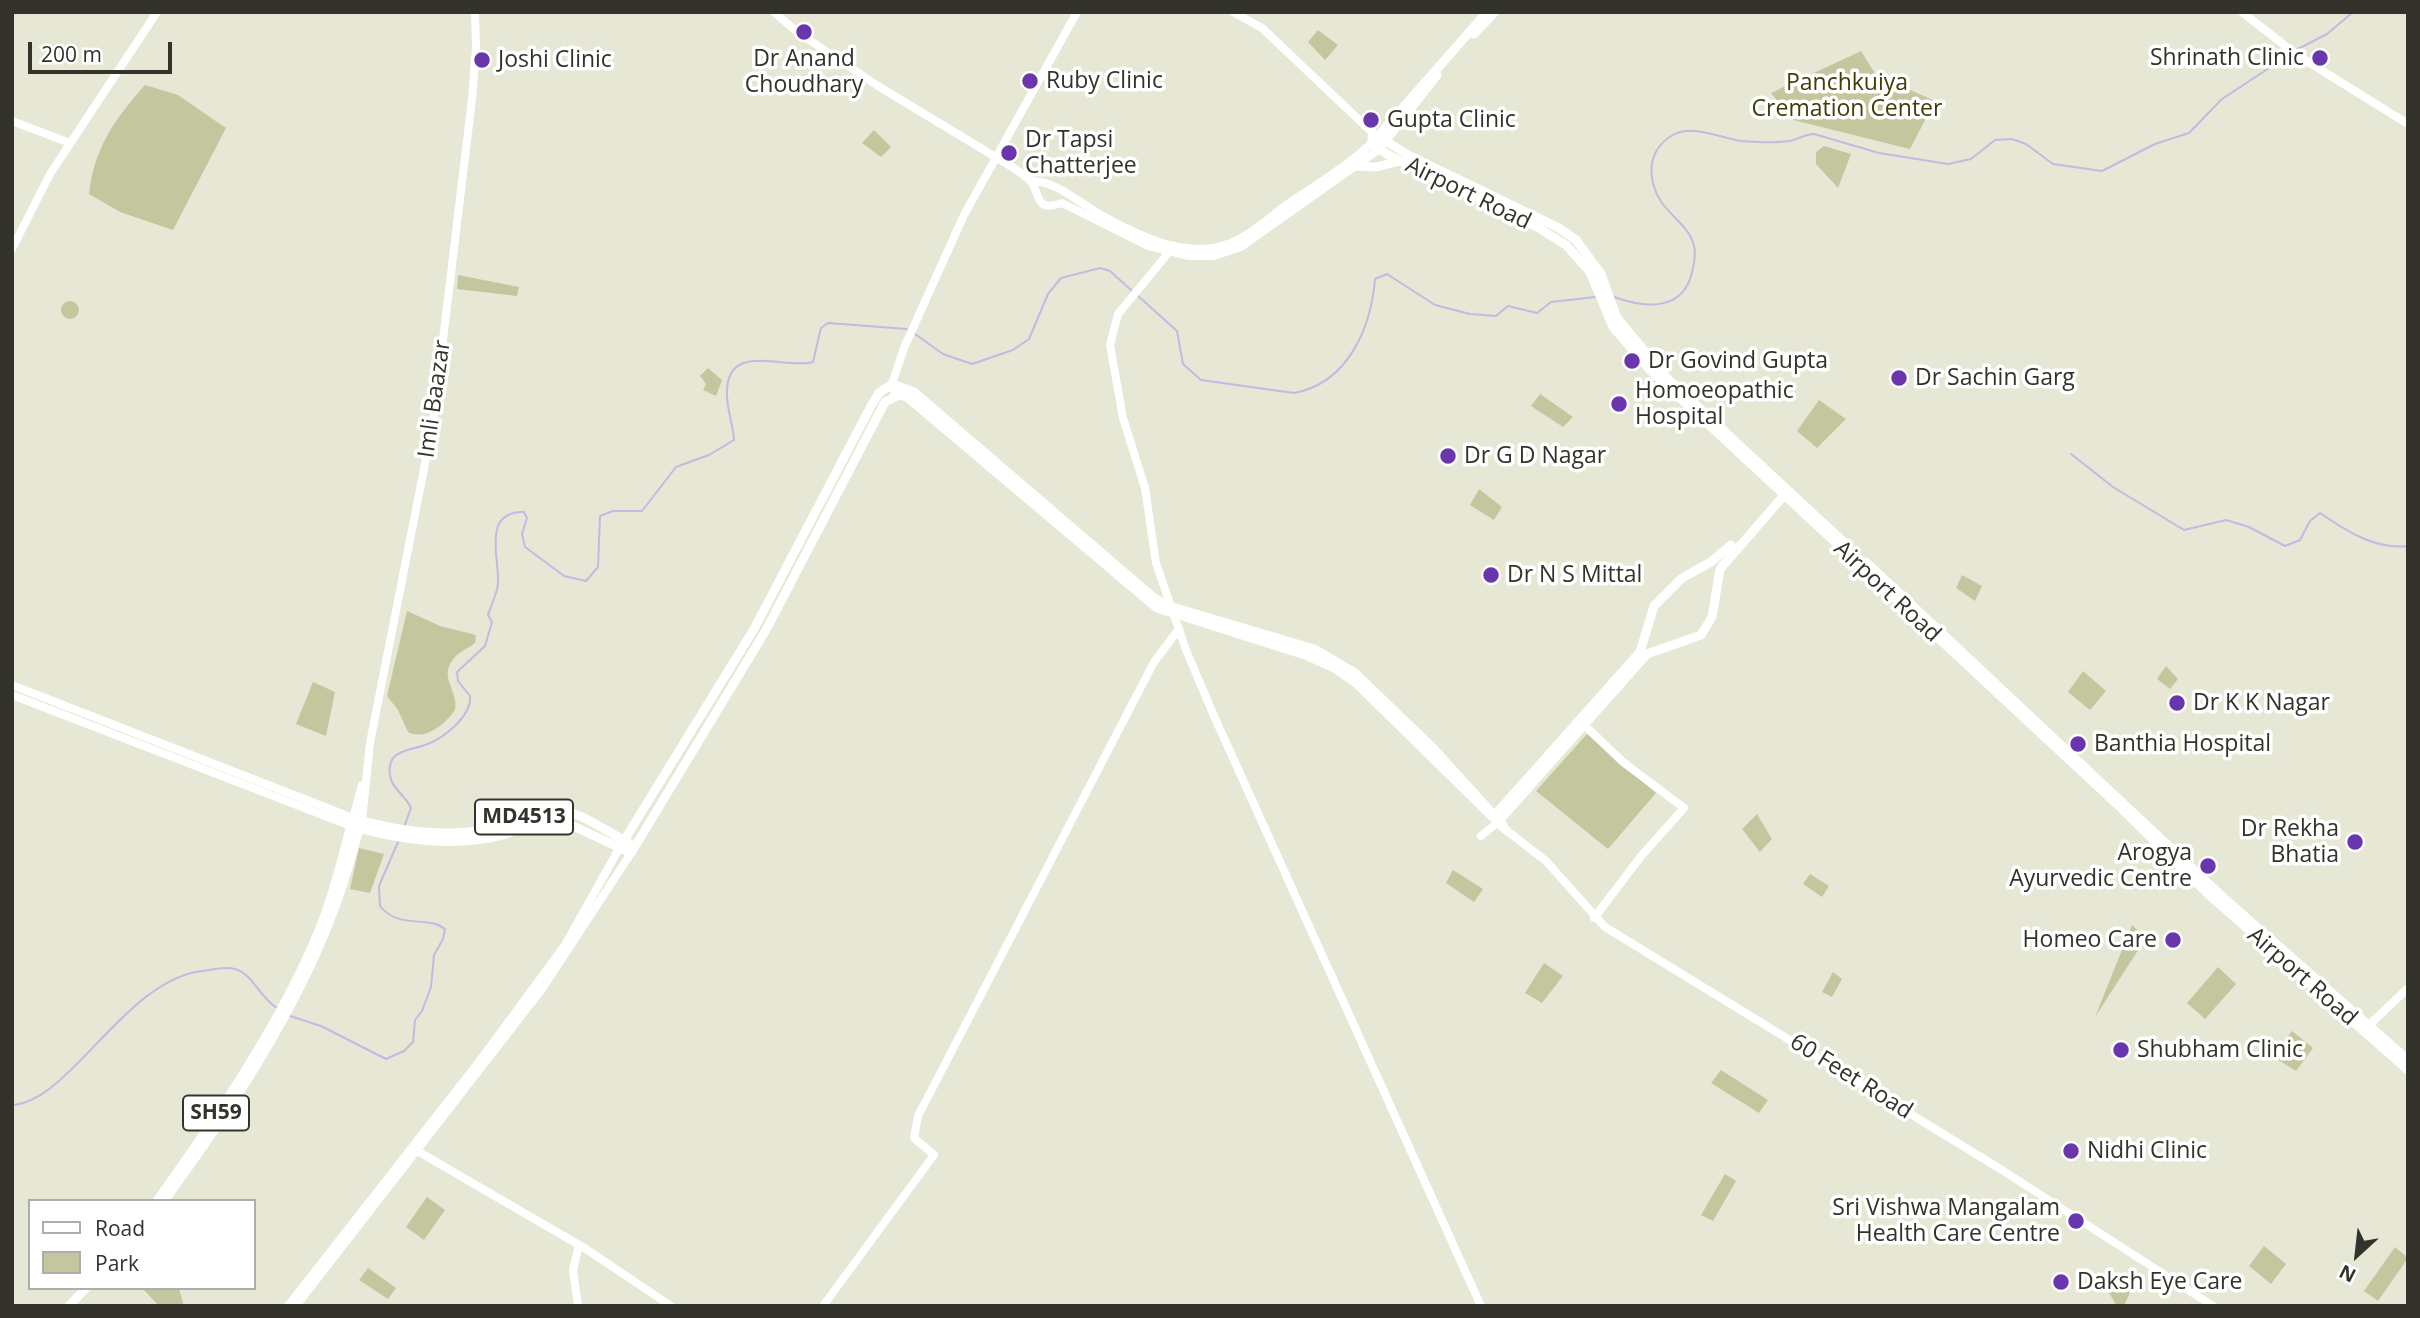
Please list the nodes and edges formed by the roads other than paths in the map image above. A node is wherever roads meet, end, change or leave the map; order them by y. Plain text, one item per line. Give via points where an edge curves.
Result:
1 (157, 12) edge
2 (475, 12) edge
3 (774, 12) edge
4 (1077, 12) edge
5 (1233, 12) edge
6 (1487, 12) edge
7 (1495, 12) edge
8 (2242, 12) edge
9 (12, 121) edge
10 (2408, 124) edge
11 (1377, 141) junction
12 (70, 143) junction
13 (995, 156) junction
14 (1400, 162) junction
15 (1355, 166) junction
16 (1031, 181) junction
17 (12, 249) edge
18 (1172, 250) junction
19 (1601, 284) junction
20 (892, 384) junction
21 (895, 396) junction
22 (1783, 491) junction
23 (1170, 606) junction
24 (1175, 616) junction
25 (1179, 629) junction
26 (12, 685) edge
27 (12, 695) edge
28 (1583, 723) junction
29 (1496, 819) junction
30 (356, 823) junction
31 (1506, 830) joint
32 (1483, 834) dead end
33 (622, 844) junction
34 (633, 850) junction
35 (1594, 918) junction
36 (2408, 988) edge
37 (276, 1023) junction
38 (2366, 1028) junction
39 (2408, 1060) edge
40 (2408, 1070) edge
41 (415, 1150) junction
42 (157, 1199) edge
43 (165, 1199) edge
44 (353, 1230) junction
45 (579, 1245) junction
46 (84, 1290) edge
47 (91, 1290) edge
48 (69, 1306) edge
49 (77, 1306) edge
50 (288, 1306) edge
51 (296, 1306) edge
52 (578, 1306) edge
53 (671, 1306) edge
54 (823, 1306) edge
55 (1481, 1306) edge
56 (2213, 1306) edge

1 - 12 main road
2 - 30 main road, Imli Baazar via 472,99 433,423 364,782 357,795
3 - 13 main road via 878,86
4 - 13 main road
5 - 11 main road via 1266,31 1359,117
6 - 11 main road
7 - 11 main road
8 - 10 main road via 2297,55
9 - 12 main road
11 - 14 main road, Airport Road
11 - 15 main road
11 - 18 main road via 1237,240 1215,248
11 - 19 main road via 1559,228 1576,240
12 - 17 main road
13 - 16 main road
13 - 20 main road via 964,215
14 - 15 main road
14 - 19 main road, Airport Road via 1552,235 1577,255
15 - 18 main road via 1241,247 1203,257
16 - 18 main road via 1049,183
16 - 18 main road via 1041,203 1062,203 1124,236
18 - 23 main road via 1127,300 1112,333 1114,379 1146,488 1156,563
19 - 22 main road, Airport Road via 1611,315
20 - 21 main road
20 - 23 main road via 914,392 1154,598
20 - 33 main road via 871,406 754,629
21 - 24 main road via 907,397 1147,601
21 - 34 main road via 886,402 766,630
22 - 28 main road via 1723,554 1682,578 1654,606 1640,652
22 - 28 main road via 1720,569 1712,617 1700,635 1647,654
22 - 38 main road, Airport Road
23 - 24 main road
23 - 29 main road via 1336,659 1424,739
24 - 25 main road
24 - 29 main road via 1334,668 1356,683
25 - 54 main road via 1154,662 919,1116 914,1138 934,1155
25 - 55 main road
26 - 30 main road
27 - 30 main road
28 - 29 main road
28 - 35 main road via 1623,762 1684,808
29 - 31 main road
29 - 32 main road
30 - 33 main road, MD4513 via 453,842 516,831 545,816
30 - 37 main road, SH59 via 318,933
31 - 35 main road, 60 Feet Road via 1546,861
33 - 34 main road, MD4513
33 - 41 main road via 565,945
34 - 41 main road via 542,989
35 - 56 main road, 60 Feet Road
36 - 38 main road
37 - 42 main road, SH59
37 - 43 main road, SH59 via 248,1077
38 - 39 main road, Airport Road
38 - 40 main road, Airport Road
41 - 44 main road
41 - 45 main road
44 - 50 main road
44 - 51 main road
45 - 52 main road via 573,1270
45 - 53 main road
46 - 48 main road
47 - 49 main road

